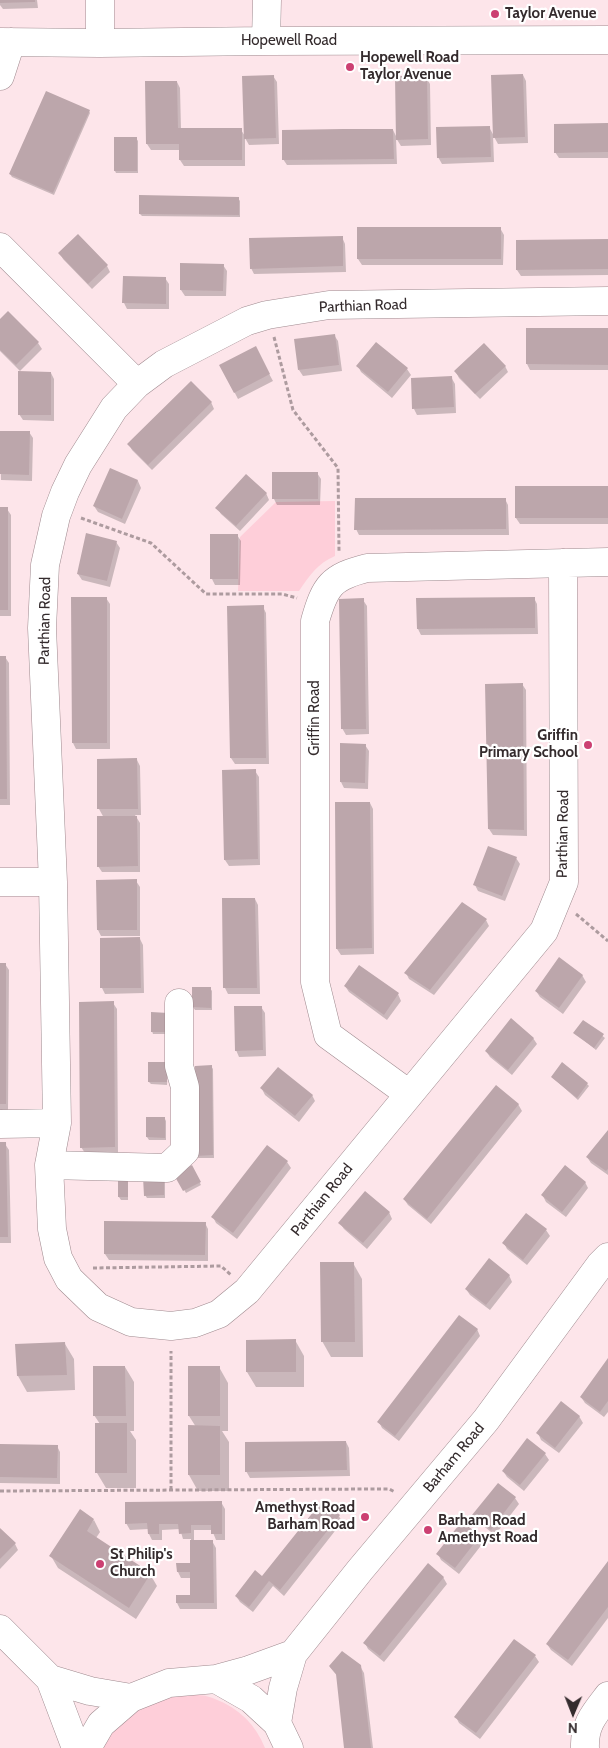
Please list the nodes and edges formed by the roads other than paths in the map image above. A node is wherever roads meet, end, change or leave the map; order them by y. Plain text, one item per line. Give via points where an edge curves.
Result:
1 (100, 0) edge
2 (267, 0) edge
3 (608, 40) edge
4 (266, 41) junction
5 (6, 42) edge
6 (100, 43) junction
7 (0, 76) edge
8 (0, 247) edge
9 (608, 301) edge
10 (137, 384) junction
11 (608, 562) edge
12 (563, 563) junction
13 (0, 882) edge
14 (53, 882) junction
15 (179, 1003) dead end
16 (409, 1094) junction
17 (58, 1123) junction
18 (0, 1124) edge
19 (49, 1165) junction
20 (608, 1257) edge
21 (0, 1629) edge
22 (293, 1654) junction
23 (50, 1679) junction
24 (216, 1679) junction
25 (608, 1696) edge
26 (131, 1698) junction
27 (277, 1723) junction
28 (76, 1748) edge
29 (87, 1748) edge
30 (289, 1748) edge
31 (585, 1748) edge

1 - 6 street
2 - 4 street
3 - 4 street, Hopewell Road
4 - 6 street, Hopewell Road
5 - 6 street, Hopewell Road
5 - 7 street
8 - 10 street
9 - 10 street, Parthian Road via 329,305 267,315 247,321 164,364
10 - 14 street, Parthian Road via 114,408 78,465 56,516 45,565 42,628
11 - 12 street, Griffin Road
12 - 16 street, Parthian Road via 564,882 544,932
12 - 16 street, Griffin Road via 367,568 334,581 320,603 315,621 315,982 328,1035
13 - 14 street
14 - 17 street, Parthian Road
15 - 19 street via 186,1151 167,1168
16 - 19 street, Parthian Road via 247,1291 219,1314 195,1323 171,1326 131,1322 98,1307 68,1279 58,1258 52,1229
17 - 18 street
17 - 19 street, Parthian Road
20 - 22 street, Barham Road via 486,1420
21 - 23 street
22 - 24 street
22 - 27 street, Barham Road
23 - 26 street via 90,1691
23 - 28 street
24 - 26 street via 169,1683
24 - 27 street via 251,1699
25 - 31 street via 590,1718
26 - 29 street via 101,1724
27 - 30 street

